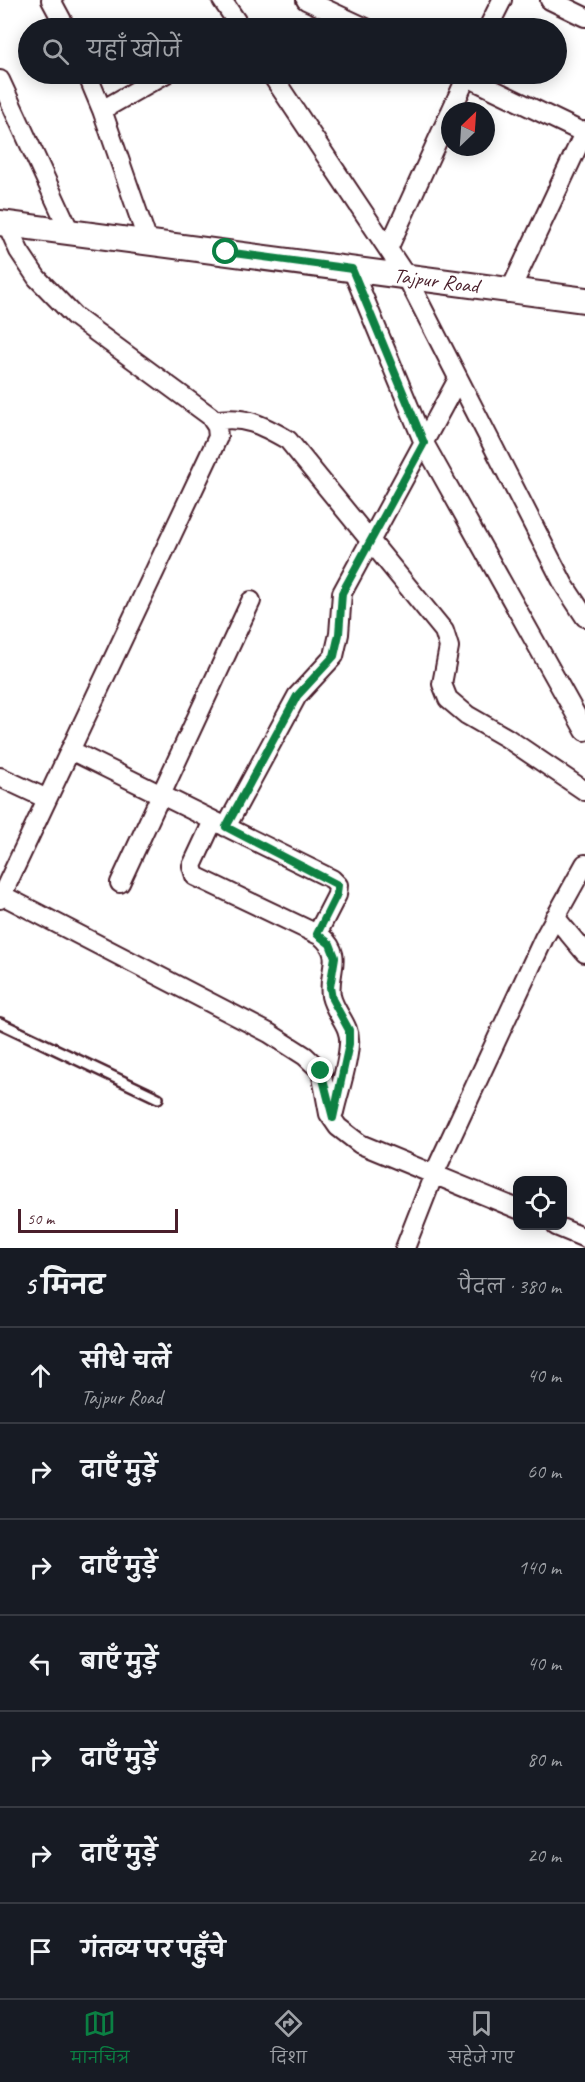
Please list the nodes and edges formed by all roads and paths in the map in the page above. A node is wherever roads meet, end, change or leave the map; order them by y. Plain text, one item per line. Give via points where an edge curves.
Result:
1 (51, 0) edge
2 (222, 0) edge
3 (306, 0) edge
4 (501, 0) edge
5 (550, 0) edge
6 (585, 17) edge
7 (61, 18) edge
8 (234, 18) edge
9 (345, 18) edge
10 (493, 18) edge
11 (0, 80) edge
12 (91, 84) edge
13 (148, 84) edge
14 (278, 84) edge
15 (461, 84) edge
16 (486, 84) edge
17 (454, 102) edge
18 (102, 110) junction
19 (441, 132) edge
20 (585, 132) edge
21 (3, 223) edge
22 (70, 232) junction
23 (148, 242) junction
24 (388, 249) junction
25 (352, 269) junction
26 (406, 276) junction
27 (510, 291) junction
28 (585, 300) edge
29 (458, 379) junction
30 (213, 421) junction
31 (424, 443) junction
32 (371, 538) junction
33 (250, 601) dead end
34 (585, 617) edge
35 (585, 731) edge
36 (70, 750) junction
37 (0, 777) edge
38 (585, 791) edge
39 (160, 795) junction
40 (47, 799) junction
41 (220, 824) junction
42 (585, 864) edge
43 (120, 883) dead end
44 (1, 897) edge
45 (555, 917) junction
46 (317, 934) junction
47 (585, 953) edge
48 (0, 1023) edge
49 (158, 1098) dead end
50 (333, 1118) junction
51 (434, 1174) junction
52 (513, 1207) edge
53 (566, 1230) edge
54 (585, 1238) edge
55 (405, 1248) edge

1 - 7 street
2 - 8 street
3 - 9 street
4 - 10 street
5 - 6 street
11 - 22 street
12 - 18 street
13 - 18 street
14 - 24 street
15 - 17 street
16 - 20 street
18 - 23 street
19 - 24 street
20 - 27 street
21 - 22 main road, Tajpur Road
21 - 30 street via 37,278 74,316
22 - 23 main road, Tajpur Road
23 - 25 main road, Tajpur Road
24 - 26 street
25 - 26 main road, Tajpur Road
25 - 31 street
26 - 27 main road, Tajpur Road
26 - 29 street
27 - 28 main road, Tajpur Road
29 - 31 street
29 - 34 street via 564,585
30 - 32 street via 244,418 288,440
30 - 36 street via 218,437 214,448
31 - 32 street
31 - 35 street
32 - 38 street via 444,631 449,647 442,684 448,699 466,715
32 - 41 street via 342,593 334,656 297,696
33 - 39 street
36 - 39 street
36 - 40 street
37 - 40 street
39 - 41 street
39 - 43 street
40 - 44 street
41 - 46 street via 338,885
41 - 46 street via 192,866 195,876
42 - 45 street
44 - 50 street via 269,1033 305,1056 321,1071
45 - 47 street
45 - 51 street
46 - 50 street via 330,944 335,957 332,999 349,1030
48 - 49 lane
50 - 51 street via 338,1127 360,1144
51 - 52 street
51 - 55 street
53 - 54 street

